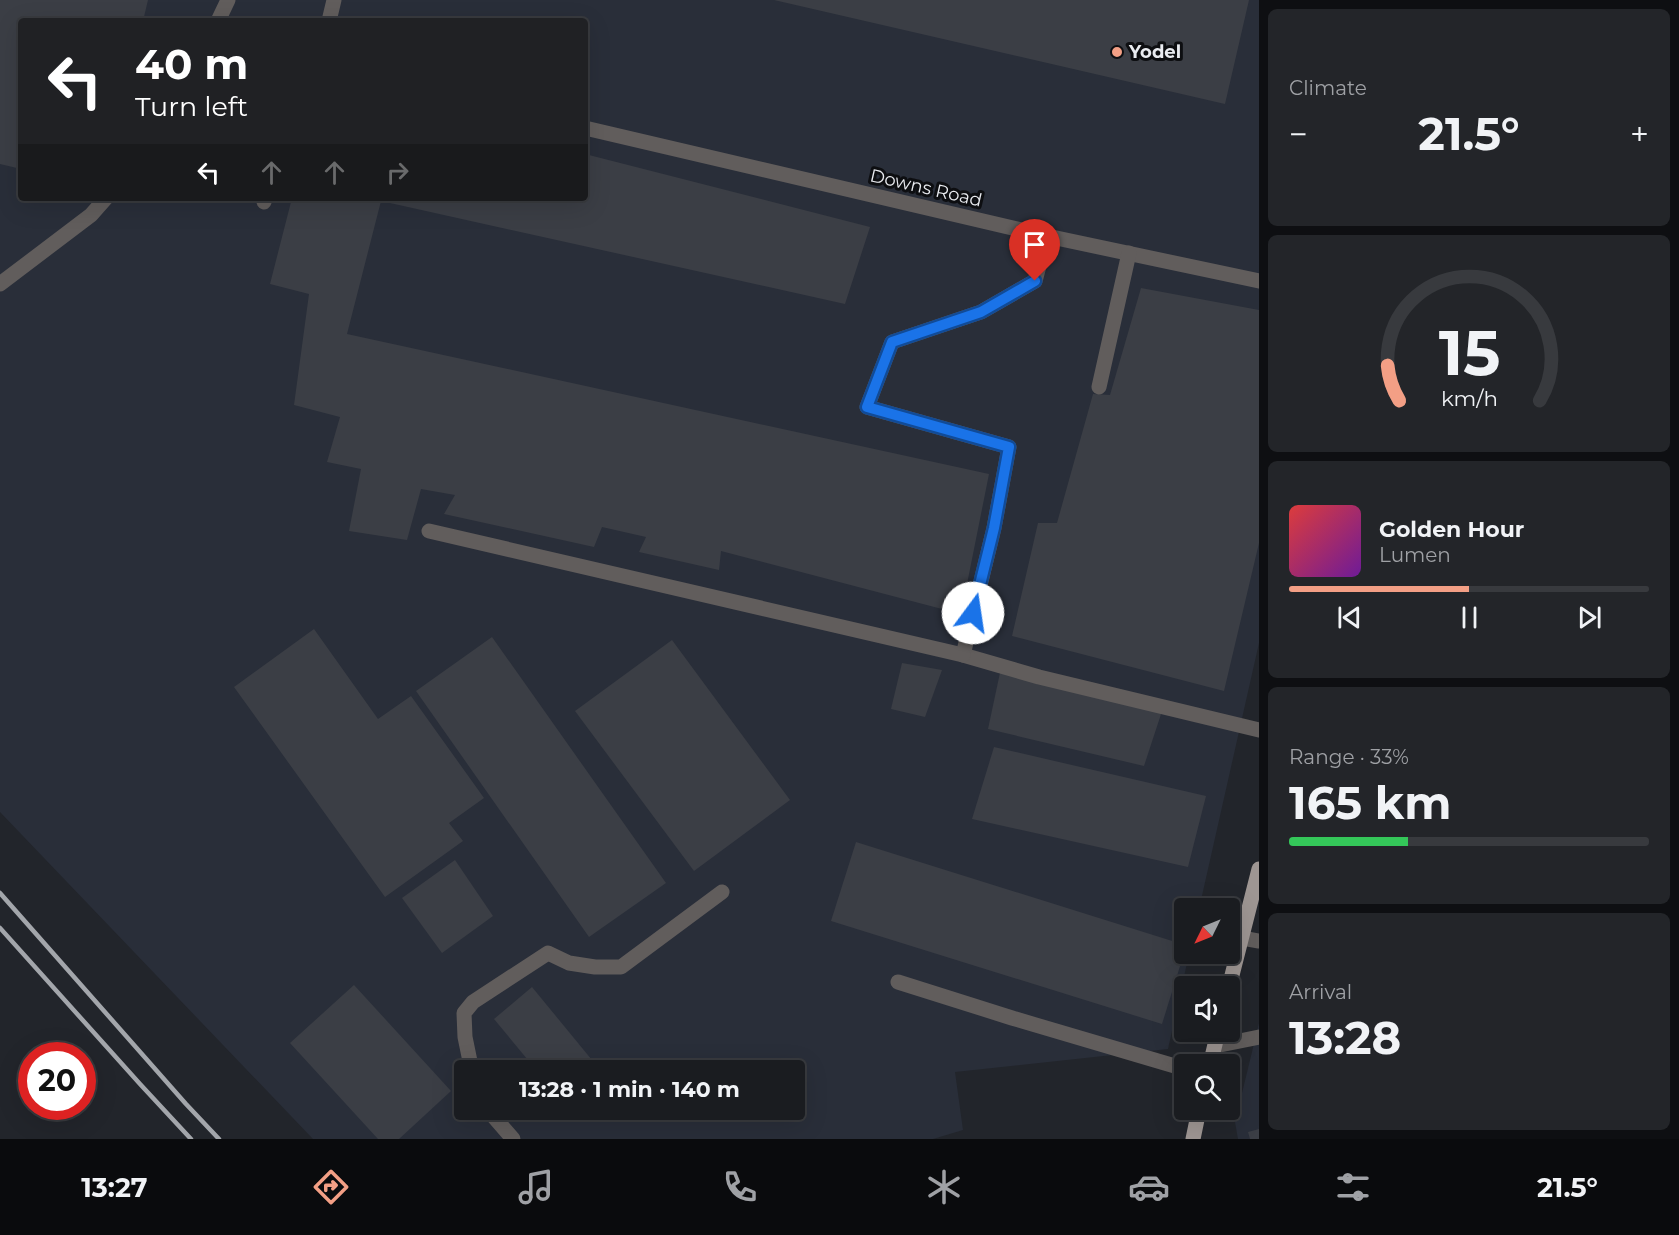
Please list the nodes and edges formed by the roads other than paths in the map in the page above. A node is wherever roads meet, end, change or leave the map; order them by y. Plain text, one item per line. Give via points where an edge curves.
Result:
1 (228, 0) edge
2 (334, 0) edge
3 (219, 18) edge
4 (330, 18) edge
5 (588, 129) edge
6 (103, 201) edge
7 (1047, 236) junction
8 (1129, 253) junction
9 (1259, 281) edge
10 (0, 284) edge
11 (1099, 387) dead end
12 (429, 531) dead end
13 (963, 655) junction
14 (1259, 730) edge
15 (1259, 869) edge
16 (722, 892) dead end
17 (1242, 938) junction
18 (1259, 941) edge
19 (1232, 976) edge
20 (898, 981) dead end
21 (1259, 1037) edge
22 (1240, 1038) edge
23 (470, 1060) edge
24 (1174, 1066) edge
25 (497, 1120) edge
26 (1197, 1120) edge
27 (513, 1139) edge
28 (1193, 1139) edge

1 - 3 lane
2 - 4 lane
5 - 7 lane, Downs Road
6 - 10 lane via 91,215
7 - 8 lane, Downs Road
7 - 13 lane via 1035,281 981,312 892,342 867,407 1009,447
8 - 9 lane, Downs Road
8 - 11 lane
12 - 13 lane
13 - 14 lane
15 - 17 main road
16 - 23 lane via 621,967 569,963 549,953 473,1002 464,1013
17 - 18 lane
17 - 19 main road
20 - 24 lane
21 - 22 lane
25 - 27 lane
26 - 28 main road

